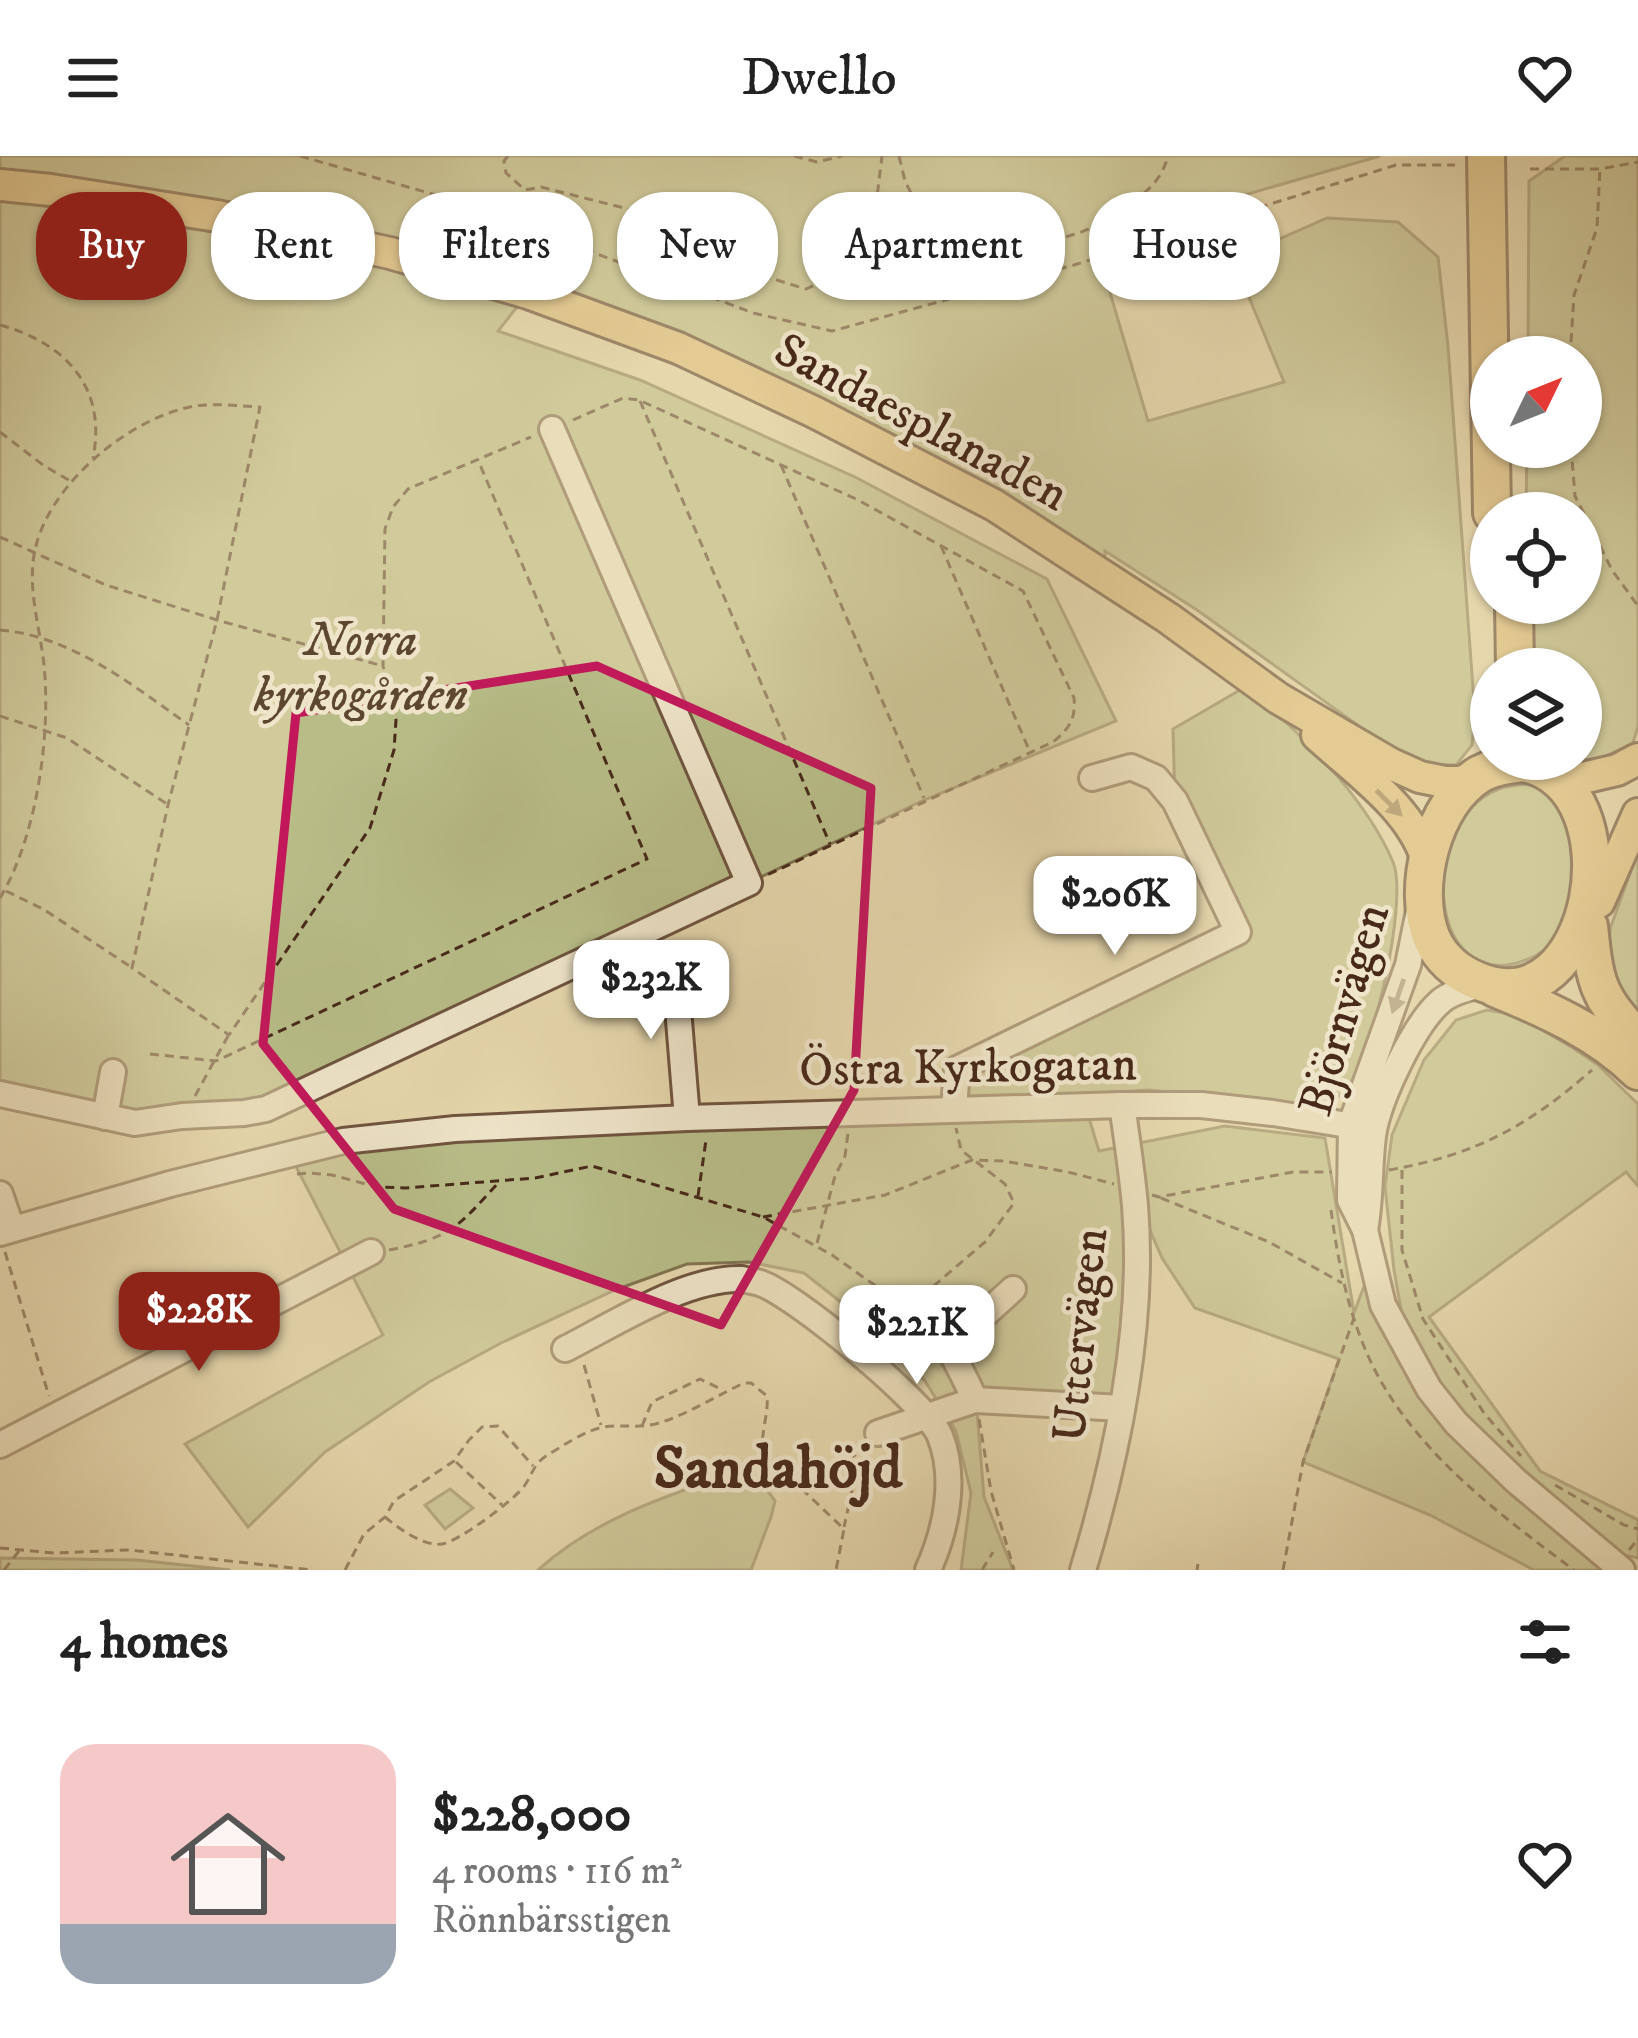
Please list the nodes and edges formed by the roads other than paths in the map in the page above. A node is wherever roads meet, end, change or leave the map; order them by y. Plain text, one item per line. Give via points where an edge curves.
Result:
1 (1470, 160) edge
2 (1518, 162) edge
3 (0, 185) edge
4 (1510, 336) edge
5 (552, 428) road end
6 (1491, 492) edge
7 (1277, 698) junction
8 (1638, 759) edge
9 (1602, 770) edge
10 (1470, 774) edge
11 (1092, 778) dead end
12 (1470, 780) edge
13 (1569, 780) edge
14 (1638, 814) edge
15 (1425, 871) junction
16 (1594, 914) junction
17 (674, 960) dead end
18 (1488, 985) junction
19 (1638, 1040) edge
20 (1638, 1071) edge
21 (113, 1072) dead end
22 (0, 1094) edge
23 (1122, 1105) junction
24 (954, 1109) junction
25 (105, 1117) junction
26 (698, 1118) junction
27 (1362, 1127) junction
28 (0, 1194) edge
29 (4, 1242) edge
30 (370, 1252) road end
31 (1013, 1289) dead end
32 (908, 1308) road end
33 (571, 1346) road end
34 (950, 1346) junction
35 (975, 1400) junction
36 (1122, 1408) junction
37 (927, 1415) junction
38 (878, 1432) road end
39 (0, 1445) edge
40 (928, 1570) edge
41 (1083, 1570) edge
42 (1622, 1570) edge

1 - 6 highway
2 - 4 highway
3 - 7 main road, Sandaesplanaden via 217,216 390,254 678,348 994,505
5 - 25 street via 749,883 266,1109 135,1123
7 - 10 main road, Sandaesplanaden via 1420,777 1459,782
7 -> 15 main road, Sandaesplanaden via 1414,830
8 - 9 main road
11 - 24 street via 1131,767 1156,778 1238,932 957,1069
12 - 15 highway via 1442,817
13 - 16 highway via 1590,800 1604,837
14 - 16 main road
15 - 18 highway via 1434,944 1459,972
15 -> 27 street, Björnvägen
16 - 18 highway via 1575,950 1548,976
16 - 19 highway via 1594,975
17 - 26 street
18 - 20 highway via 1588,1032
18 - 27 street, Björnvägen via 1450,994 1432,1011
21 - 25 street
22 - 25 street
23 - 24 street, Östra Kyrkogatan
23 - 27 street, Östra Kyrkogatan via 1201,1106
23 - 36 street, Uttervägen via 1136,1249
24 - 26 street, Östra Kyrkogatan
26 - 29 street, Östra Kyrkogatan via 343,1141 170,1184
27 - 42 street, Björnvägen via 1360,1172 1371,1197 1365,1230 1384,1305 1429,1388 1516,1481
28 - 29 street
30 - 39 street
31 - 34 street
32 - 34 street
33 - 37 street via 683,1290 744,1279 814,1317
34 - 35 street
35 - 36 street
35 - 37 street
36 - 41 street, Uttervägen
37 - 38 street
37 - 40 street via 940,1435 948,1482

